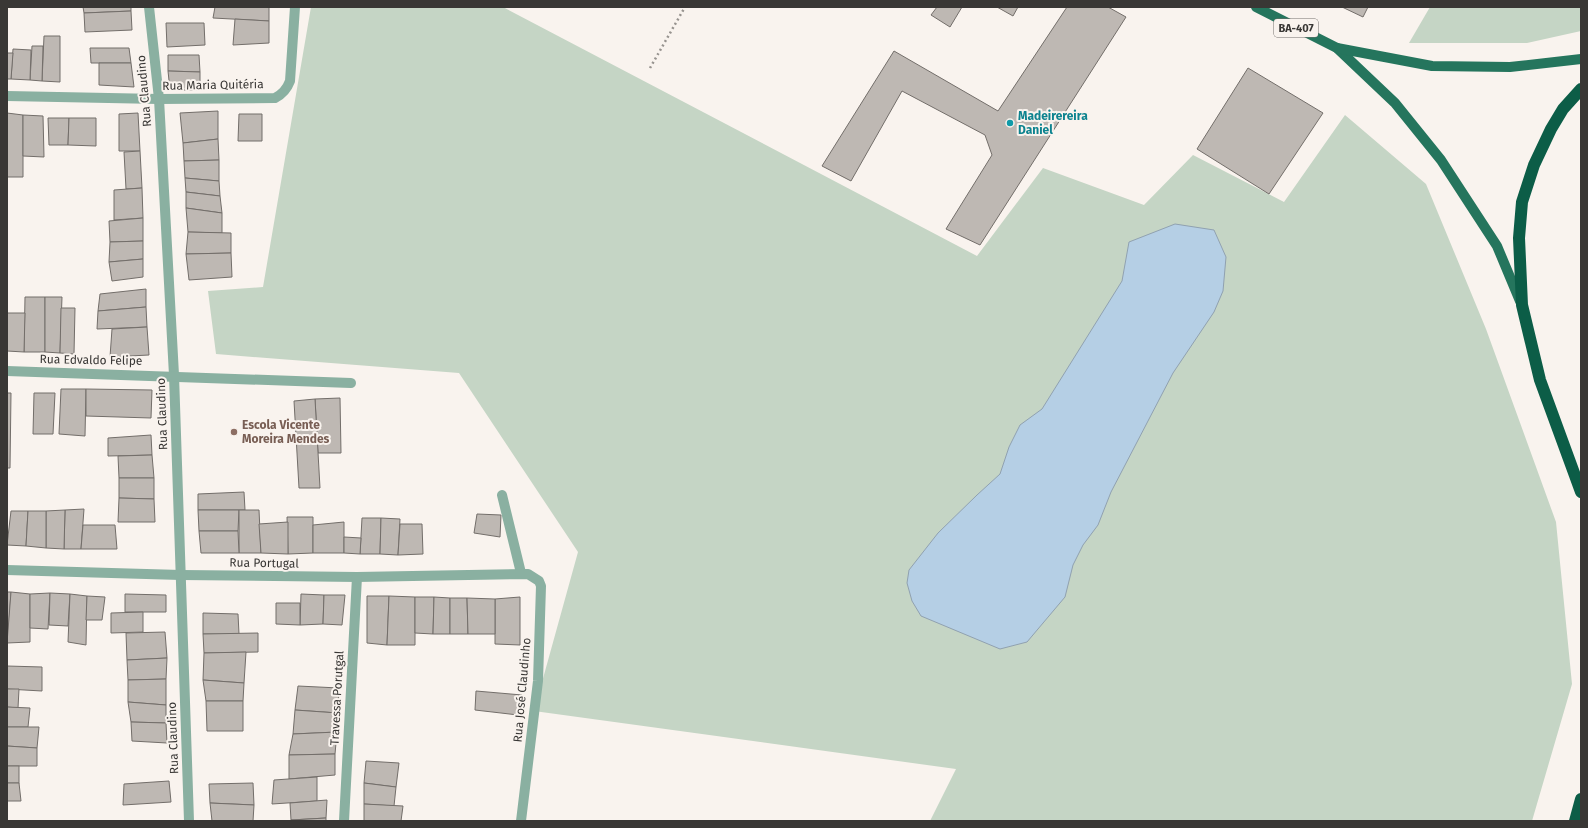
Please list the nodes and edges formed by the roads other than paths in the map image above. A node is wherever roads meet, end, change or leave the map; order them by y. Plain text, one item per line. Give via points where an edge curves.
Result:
1 (149, 7) edge
2 (295, 7) edge
3 (1256, 7) edge
4 (1336, 48) junction
5 (1581, 60) edge
6 (1581, 89) edge
7 (7, 96) edge
8 (159, 99) junction
9 (1522, 305) junction
10 (7, 372) edge
11 (174, 376) junction
12 (351, 382) dead end
13 (1581, 492) edge
14 (502, 495) dead end
15 (7, 570) edge
16 (521, 573) junction
17 (180, 575) junction
18 (357, 577) junction
19 (1581, 799) edge
20 (189, 821) edge
21 (344, 821) edge
22 (522, 821) edge
23 (1575, 821) edge

1 - 8 street, Rua Claudino
2 - 8 street, Rua Maria Quitéria via 290,81 288,88 275,98
3 - 4 main road, BA-407
4 - 5 main road via 1432,66 1510,67
4 - 9 main road via 1395,103 1441,160 1497,246
6 - 9 highway via 1563,109 1551,129 1534,165 1522,202 1519,238
7 - 8 street, Rua Maria Quitéria
8 - 11 street, Rua Claudino
9 - 13 highway via 1540,380
10 - 11 street, Rua Edvaldo Felipe
11 - 12 street, Rua Edvaldo Felipe
11 - 17 street, Rua Claudino
14 - 16 street
15 - 17 street, Rua Portugal
16 - 18 street, Rua Portugal
16 - 22 street, Rua José Claudinho via 533,576 539,581 540,586 538,681
17 - 18 street, Rua Portugal
17 - 20 street, Rua Claudino
18 - 21 street, Travessa Porutgal
19 - 23 highway

